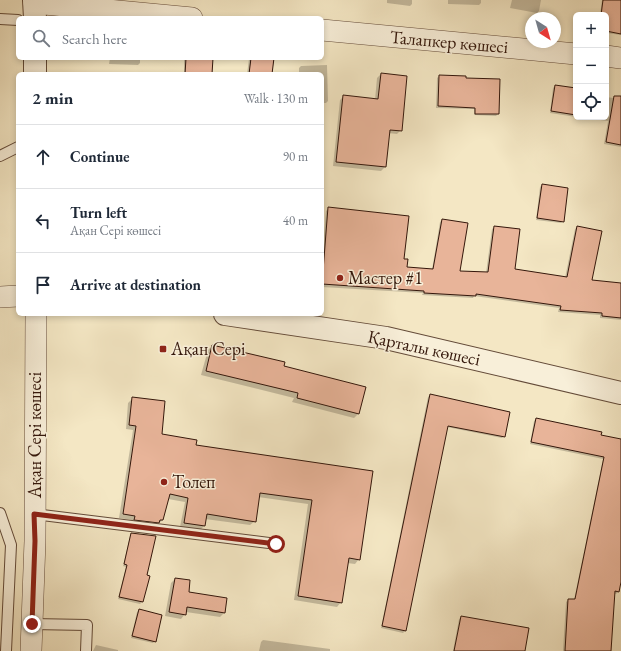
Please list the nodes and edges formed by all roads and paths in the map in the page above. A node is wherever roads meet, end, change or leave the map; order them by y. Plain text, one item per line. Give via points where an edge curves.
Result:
1 (104, 5) edge
2 (34, 7) edge
3 (178, 16) edge
4 (0, 19) edge
5 (16, 20) edge
6 (324, 30) edge
7 (573, 54) edge
8 (609, 56) edge
9 (621, 58) edge
10 (35, 60) edge
11 (35, 72) edge
12 (16, 148) edge
13 (0, 156) edge
14 (16, 296) edge
15 (0, 298) edge
16 (36, 316) edge
17 (238, 316) edge
18 (620, 392) edge
19 (0, 513) edge
20 (34, 514) junction
21 (276, 544) dead end
22 (32, 624) junction
23 (6, 651) edge
24 (31, 651) edge
25 (86, 651) edge

1 - 2 street
1 - 3 street
4 - 5 lane
6 - 7 street, Талапкер көшесі
8 - 9 street
10 - 11 street
12 - 13 lane
14 - 15 street
16 - 20 street, Ақан Сері көшесі
17 - 18 street, Қарталы көшесі via 386,338
19 - 23 lane via 11,545
20 - 21 lane
20 - 22 street, Ақан Сері көшесі
22 - 24 street, Ақан Сері көшесі
22 - 25 lane via 86,625

